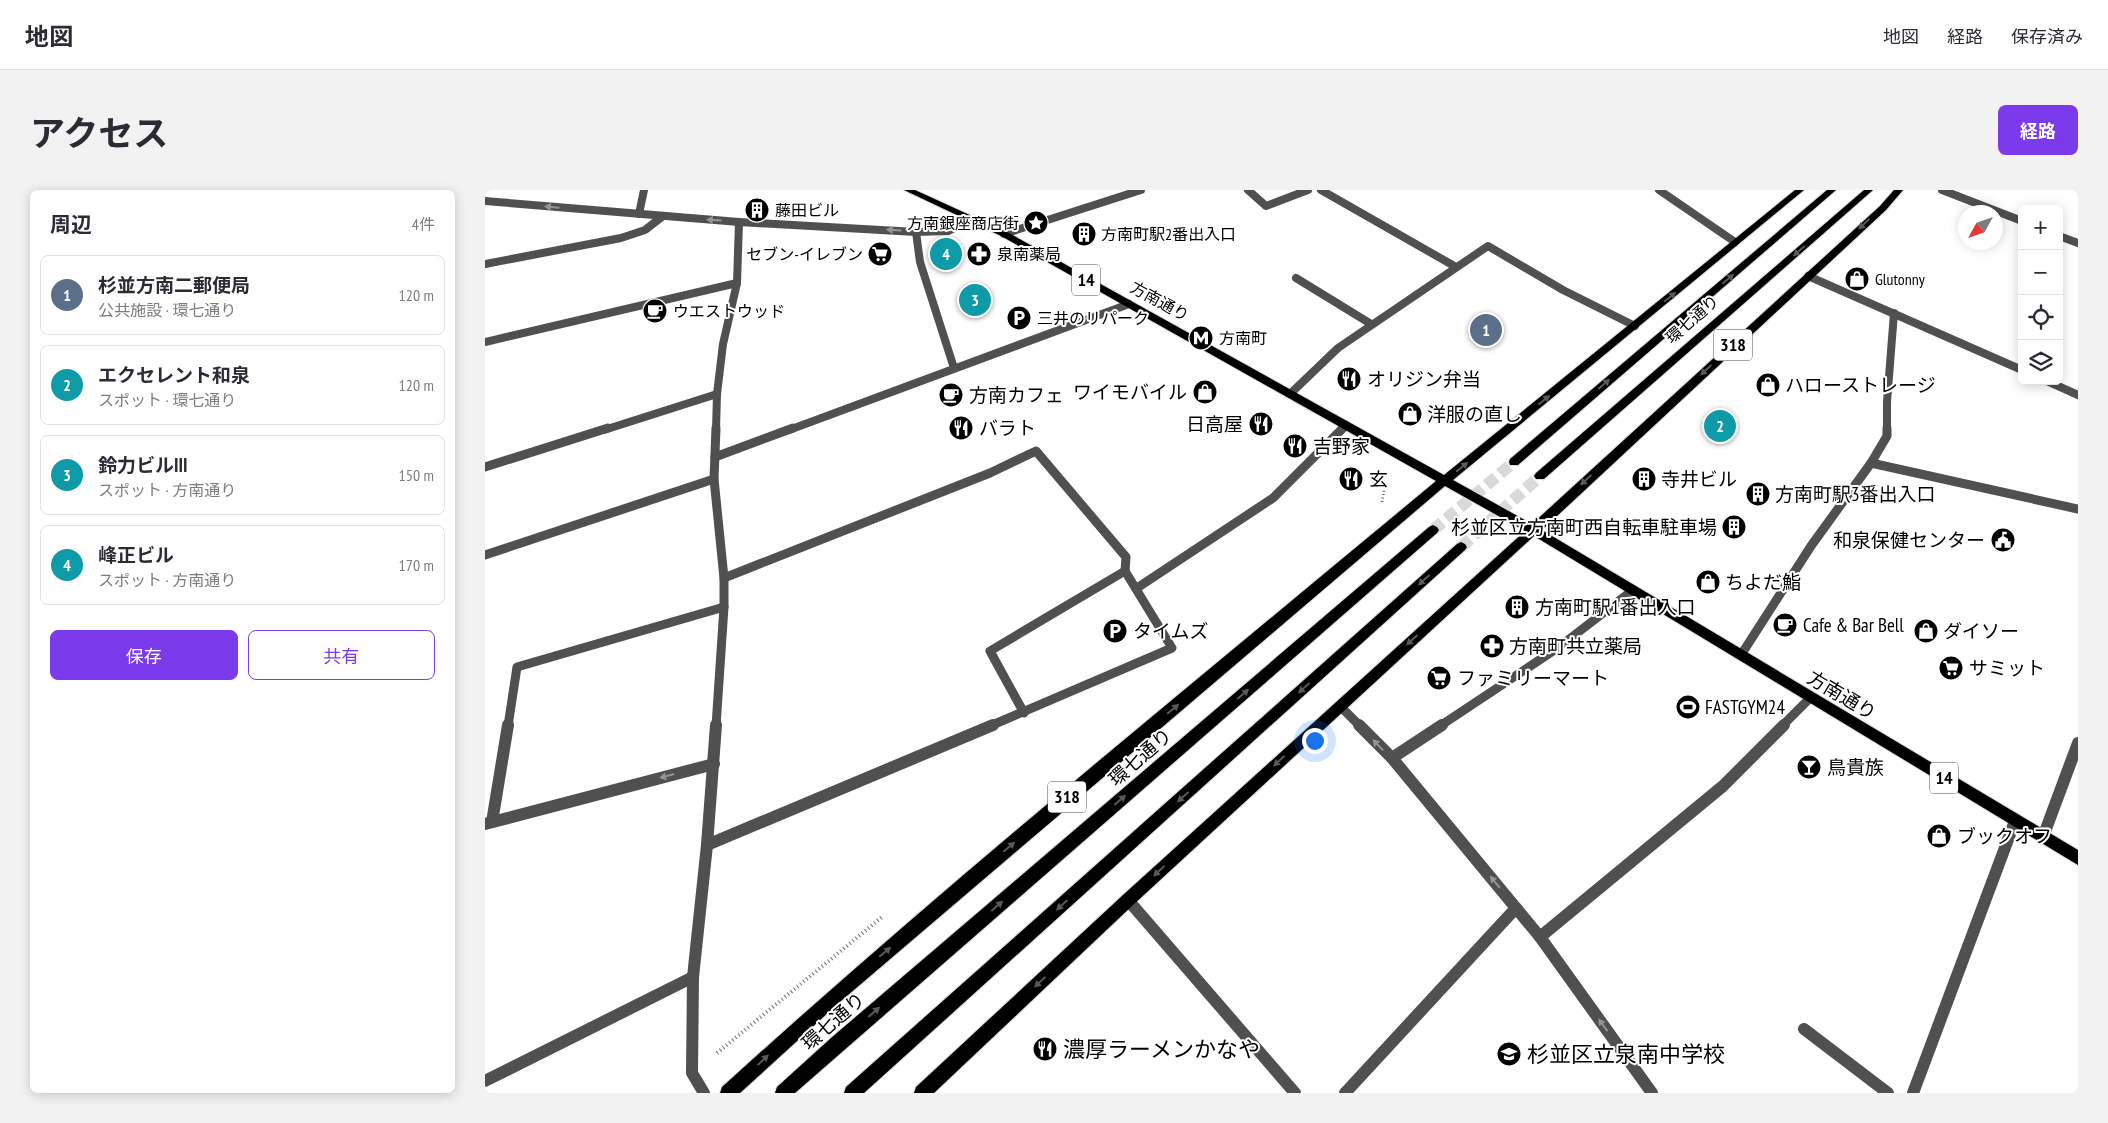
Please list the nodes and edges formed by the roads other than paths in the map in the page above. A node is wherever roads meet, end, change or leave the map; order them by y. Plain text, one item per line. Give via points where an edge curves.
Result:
1 (644, 190) edge
2 (1139, 190) edge
3 (1247, 190) edge
4 (1308, 190) edge
5 (1321, 190) edge
6 (1659, 190) edge
7 (1800, 190) edge
8 (1832, 190) edge
9 (1869, 190) edge
10 (1899, 190) edge
11 (1942, 190) edge
12 (913, 191) edge
13 (485, 201) edge
14 (639, 214) junction
15 (663, 216) junction
16 (974, 219) junction
17 (2018, 219) edge
18 (739, 222) junction
19 (916, 232) junction
20 (1004, 234) junction
21 (2063, 237) edge
22 (1735, 242) junction
23 (2078, 243) edge
24 (485, 264) edge
25 (1456, 267) junction
26 (1808, 276) junction
27 (1296, 278) dead end
28 (737, 283) junction
29 (1129, 304) junction
30 (1894, 313) junction
31 (1371, 324) junction
32 (1635, 326) junction
33 (485, 342) edge
34 (954, 368) junction
35 (2018, 368) edge
36 (2056, 385) edge
37 (717, 394) junction
38 (1290, 394) junction
39 (2078, 395) edge
40 (1346, 425) junction
41 (715, 457) junction
42 (1514, 462) tunnel mouth
43 (1871, 463) junction
44 (485, 467) edge
45 (1540, 476) tunnel mouth
46 (714, 479) junction
47 (1444, 480) junction
48 (2078, 509) edge
49 (1433, 530) tunnel mouth
50 (1533, 530) junction
51 (1461, 547) tunnel mouth
52 (485, 555) edge
53 (1125, 571) junction
54 (724, 578) junction
55 (1137, 588) junction
56 (1633, 590) junction
57 (725, 607) junction
58 (1741, 655) junction
59 (1810, 698) junction
60 (1340, 706) junction
61 (1024, 713) junction
62 (2078, 743) edge
63 (1392, 758) junction
64 (714, 764) junction
65 (2015, 820) junction
66 (488, 823) edge
67 (2043, 837) junction
68 (707, 845) junction
69 (2078, 858) edge
70 (1128, 900) junction
71 (1516, 908) junction
72 (1540, 937) junction
73 (693, 977) junction
74 (1804, 1029) dead end
75 (485, 1081) edge
76 (704, 1093) edge
77 (727, 1093) edge
78 (783, 1093) edge
79 (852, 1093) edge
80 (922, 1093) edge
81 (1295, 1093) edge
82 (1345, 1093) edge
83 (1652, 1093) edge
84 (1888, 1093) edge
85 (1913, 1093) edge

1 - 14 street
2 - 20 street
3 - 4 street via 1266,206
5 - 25 street
6 - 22 street
7 - 22 main road, 318
42 -> 8 main road, 環七通り
9 -> 45 main road, 環七通り / 318
10 -> 26 main road, 318
11 - 17 street
12 - 16 main road, 方南通り / 14
14 -> 13 street
14 - 15 street
18 -> 15 street
15 - 24 street via 645,230 621,238
16 - 19 street via 948,231
16 - 20 main road, 方南通り / 14
19 -> 18 street
18 - 28 street
19 - 34 street via 921,262
20 - 29 main road, 方南通り / 14
21 - 23 street
32 -> 22 main road, 318
25 - 31 street
25 - 32 street via 1488,246 1563,290
26 - 30 street
26 -> 50 main road, 318
27 - 31 street
28 - 33 street
28 - 37 street via 723,344
29 - 34 street
29 - 38 main road, 方南通り / 14
30 - 35 street
30 - 43 street via 1887,436
31 - 38 street via 1338,348
47 -> 32 main road, 318
34 - 41 street
36 - 39 street
37 - 41 street
37 - 44 street
38 - 40 main road, 方南通り / 14
40 - 47 main road, 方南通り / 14
40 - 55 street via 1273,498
41 - 46 street
43 - 48 street
43 - 58 street via 1811,546
46 - 52 street
46 - 54 street
47 - 50 main road, 14
77 -> 47 main road, 318 via 872,964
78 -> 49 main road, 環七通り / 318
50 - 56 main road, 方南通り / 14
50 -> 60 main road, 318
51 -> 79 main road
53 - 54 street via 1126,557 1036,451 990,473
53 - 55 street
53 - 61 street via 990,651
54 - 57 street
55 - 61 street via 1172,648
56 - 58 main road, 方南通り / 14
56 - 63 street via 1559,647
57 - 64 street
57 - 66 street via 517,668
58 - 59 main road, 方南通り / 14
59 - 65 main road, 方南通り / 14
59 - 72 street via 1723,786
63 -> 60 street
60 -> 70 main road, 318
61 - 68 street
62 - 67 street
71 -> 63 street
64 -> 66 street
64 - 68 street
65 - 67 main road, 方南通り / 14
65 - 85 street
67 - 69 main road, 方南通り / 14
68 - 73 street
70 -> 80 main road, 318
70 - 81 street
71 - 72 street
71 - 82 street
83 -> 72 street
73 - 75 street
73 - 76 street via 692,1073
74 - 84 street

